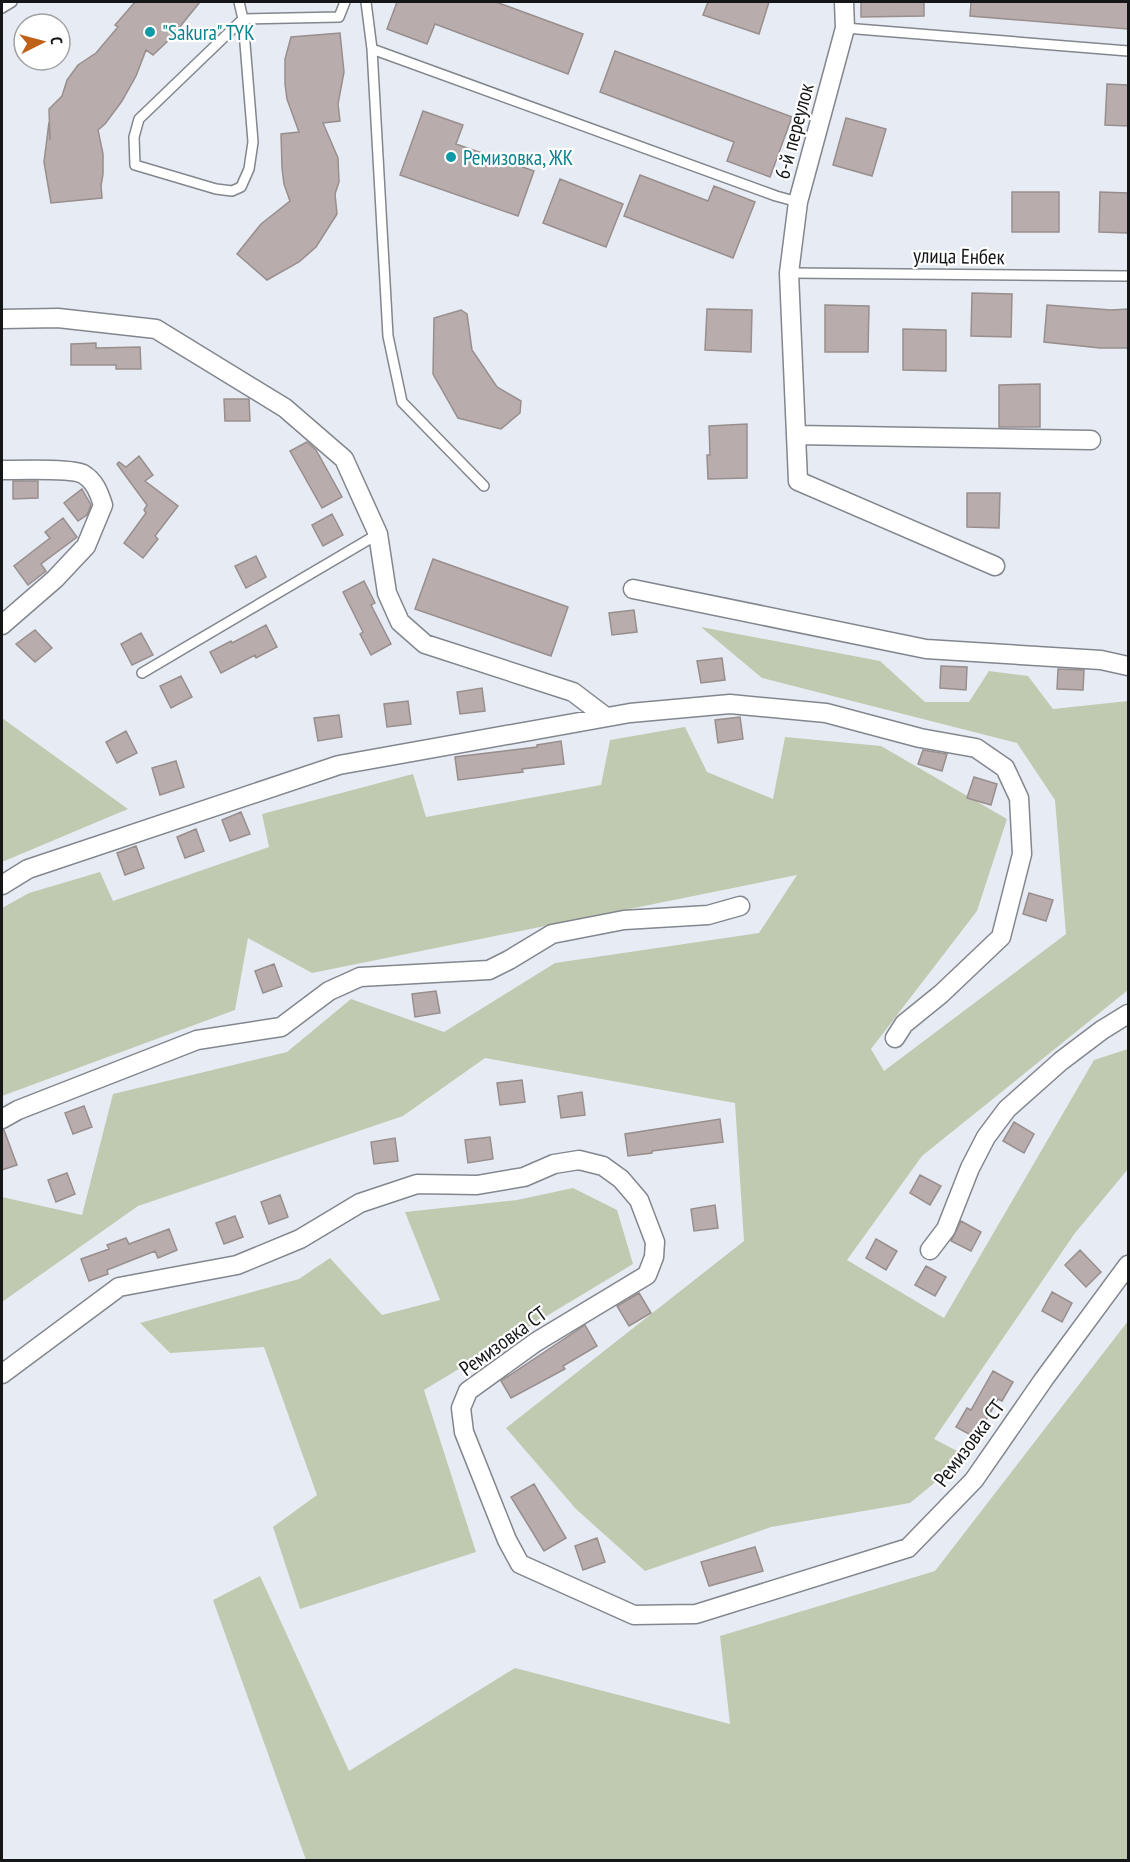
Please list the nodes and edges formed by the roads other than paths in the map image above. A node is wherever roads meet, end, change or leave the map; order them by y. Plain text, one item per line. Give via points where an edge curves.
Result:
1 (12, 2) edge
2 (239, 2) edge
3 (345, 2) edge
4 (366, 2) edge
5 (844, 2) edge
6 (2, 8) edge
7 (243, 19) junction
8 (845, 28) junction
9 (372, 49) junction
10 (1128, 51) edge
11 (798, 202) junction
12 (789, 273) junction
13 (1128, 276) edge
14 (2, 319) edge
15 (796, 435) junction
16 (1091, 440) dead end
17 (2, 470) edge
18 (484, 486) dead end
19 (378, 534) junction
20 (995, 566) dead end
21 (633, 589) dead end
22 (2, 625) edge
23 (1128, 666) edge
24 (142, 673) dead end
25 (606, 717) junction
26 (2, 885) edge
27 (740, 906) dead end
28 (1128, 1014) edge
29 (895, 1038) dead end
30 (2, 1119) edge
31 (930, 1250) dead end
32 (1128, 1265) edge
33 (2, 1374) edge

1 - 6 lane
2 - 7 lane
3 - 7 lane via 339,17
4 - 9 lane
5 - 8 street, 6-й переулок
7 - 7 lane via 253,142 249,169 241,187 232,191 216,189 135,165 134,136 139,119
8 - 10 lane
8 - 11 street, 6-й переулок
9 - 11 lane
9 - 18 lane via 388,336 402,402
11 - 12 street, 6-й переулок
12 - 13 lane, улица Енбек
12 - 15 street, 6-й переулок
14 - 19 street via 58,318 156,329 285,408 344,459
15 - 16 street
15 - 20 street, 6-й переулок via 798,481
17 - 22 street via 82,473 97,488 103,505 86,546
19 - 24 lane
19 - 25 street via 387,593 400,622 425,644 573,692
21 - 23 street via 926,649 1101,660
25 - 26 street via 339,765 28,869
25 - 29 street via 729,704 826,713 976,748 1005,768 1019,798 1022,854 1001,937 904,1024
27 - 30 street via 708,915 624,920 552,934 489,970 360,977 329,991 281,1027 197,1040
28 - 31 street via 1061,1061 1007,1109 986,1137 946,1229
32 - 33 street, Ремизовка СТ via 974,1480 909,1548 696,1614 634,1615 520,1564 464,1432 461,1408 468,1391 536,1342 647,1275 655,1242 639,1200 603,1166 579,1160 554,1164 524,1177 477,1185 417,1184 360,1203 300,1239 237,1265 119,1287

